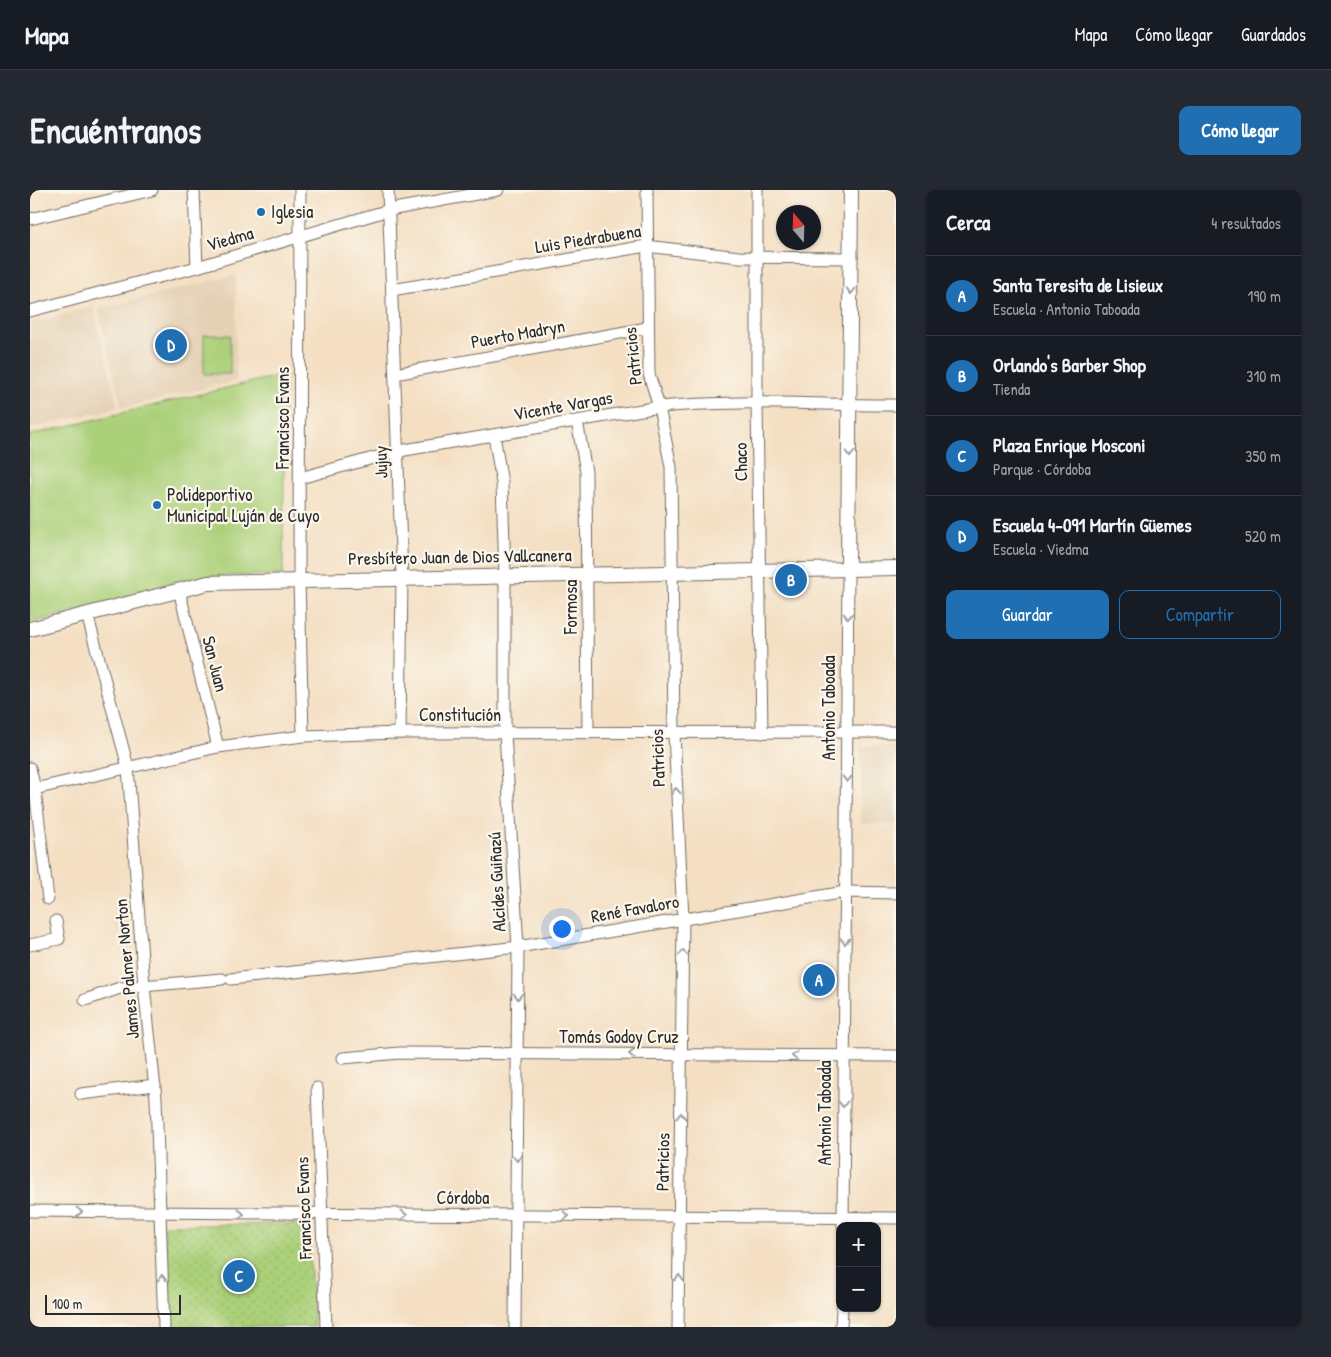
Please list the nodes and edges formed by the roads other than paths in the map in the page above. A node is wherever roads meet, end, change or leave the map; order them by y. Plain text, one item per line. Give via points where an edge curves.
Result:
1 (152, 190) edge
2 (194, 190) edge
3 (300, 190) edge
4 (388, 190) edge
5 (498, 190) edge
6 (647, 190) edge
7 (757, 190) edge
8 (851, 190) edge
9 (389, 210) junction
10 (30, 219) edge
11 (300, 238) junction
12 (646, 246) junction
13 (757, 257) junction
14 (852, 258) junction
15 (197, 267) junction
16 (392, 290) junction
17 (30, 311) edge
18 (647, 328) junction
19 (395, 374) junction
20 (757, 404) junction
21 (850, 405) junction
22 (896, 405) edge
23 (659, 407) junction
24 (577, 421) junction
25 (494, 435) junction
26 (399, 452) junction
27 (300, 478) junction
28 (848, 568) junction
29 (896, 568) edge
30 (761, 570) junction
31 (671, 572) junction
32 (588, 574) junction
33 (505, 575) junction
34 (402, 577) junction
35 (299, 580) junction
36 (179, 590) junction
37 (87, 614) junction
38 (30, 629) edge
39 (400, 732) junction
40 (896, 732) edge
41 (505, 733) junction
42 (588, 733) junction
43 (674, 733) junction
44 (762, 733) junction
45 (848, 733) junction
46 (303, 736) junction
47 (218, 747) junction
48 (128, 767) junction
49 (30, 768) edge
50 (32, 789) edge
51 (845, 892) junction
52 (896, 893) edge
53 (48, 899) dead end
54 (683, 918) junction
55 (56, 921) dead end
56 (30, 945) edge
57 (518, 947) junction
58 (144, 986) junction
59 (85, 1000) dead end
60 (519, 1053) junction
61 (682, 1054) junction
62 (843, 1056) junction
63 (896, 1056) edge
64 (343, 1058) dead end
65 (155, 1085) junction
66 (317, 1088) dead end
67 (81, 1094) dead end
68 (30, 1212) edge
69 (159, 1214) junction
70 (321, 1215) junction
71 (517, 1216) junction
72 (680, 1217) junction
73 (896, 1218) edge
74 (843, 1222) edge
75 (842, 1312) edge
76 (164, 1327) edge
77 (326, 1327) edge
78 (514, 1327) edge
79 (678, 1327) edge
80 (842, 1327) edge

1 - 10 street
2 - 15 street
3 - 11 street, Francisco Evans
4 - 9 street, Jujuy
5 - 9 street, Viedma
6 - 12 street, Patricios
7 - 13 street, Chaco
8 - 14 street, Antonio Taboada
9 - 11 street, Viedma
9 - 16 street, Jujuy
11 - 15 street, Viedma
11 - 27 street, Francisco Evans
12 - 13 street, Luis Piedrabuena
12 - 16 street, Luis Piedrabuena
12 - 18 street, Patricios
13 - 14 street, Luis Piedrabuena
13 - 20 street, Chaco
14 -> 21 street, Antonio Taboada
15 - 17 street, Viedma
16 - 19 street, Jujuy
18 - 19 street, Puerto Madryn
18 - 23 street, Patricios via 649,374
19 - 26 street, Jujuy
20 - 21 street, Vicente Vargas
20 - 23 street, Vicente Vargas
20 - 30 street, Chaco
21 - 22 street, Vicente Vargas
21 -> 28 street, Antonio Taboada
23 - 24 street, Vicente Vargas
23 - 31 street, Patricios via 671,467
24 - 25 street, Vicente Vargas
24 - 32 street, Formosa via 586,472
25 - 26 street, Vicente Vargas
25 - 33 street, Alcides Guiñazú via 502,483
26 - 27 street, Vicente Vargas
26 - 34 street, Jujuy
27 - 35 street, Francisco Evans
28 - 29 street, Presbítero Juan de Dios Vallcanera
28 - 30 street, Presbítero Juan de Dios Vallcanera
28 -> 45 street, Antonio Taboada
30 - 31 street, Presbítero Juan de Dios Vallcanera
30 - 44 street, Chaco
31 - 32 street, Presbítero Juan de Dios Vallcanera
31 - 43 street, Patricios
32 - 33 street, Presbítero Juan de Dios Vallcanera
32 - 42 street, Formosa
33 - 34 street, Presbítero Juan de Dios Vallcanera
33 - 41 street, Alcides Guiñazú
34 - 35 street, Presbítero Juan de Dios Vallcanera
34 - 39 street, Jujuy
35 - 36 street, Presbítero Juan de Dios Vallcanera via 208,583
35 - 46 street, Francisco Evans
36 - 37 street, Presbítero Juan de Dios Vallcanera
36 - 47 street, San Juan
37 - 38 street, Presbítero Juan de Dios Vallcanera
37 - 48 street, James Palmer Norton
39 - 41 street, Constitución
39 - 46 street, Constitución
40 - 45 street, Constitución
41 - 42 street, Constitución
41 - 57 street, Alcides Guiñazú
42 - 43 street, Constitución
43 - 44 street, Constitución
54 -> 43 street, Patricios
44 - 45 street, Constitución
45 -> 51 street, Antonio Taboada
46 - 47 street, Constitución
47 - 48 street, Constitución
48 - 50 street, Constitución
48 - 58 street, James Palmer Norton
49 - 50 street
50 - 53 street
51 - 52 street, René Favaloro
51 - 54 street, René Favaloro
51 -> 62 street, Antonio Taboada
54 - 57 street, René Favaloro
61 -> 54 street, Patricios
55 - 56 street via 59,939
57 - 58 street, René Favaloro
57 -> 60 street, Alcides Guiñazú
58 - 59 street, René Favaloro via 106,992
58 - 65 street, James Palmer Norton
61 -> 60 street, Tomás Godoy Cruz
60 - 64 street, Tomás Godoy Cruz via 400,1053
60 -> 71 street, Alcides Guiñazú
62 -> 61 street, Tomás Godoy Cruz
72 -> 61 street, Patricios
62 - 63 street, Tomás Godoy Cruz
62 -> 74 street, Antonio Taboada
65 - 67 street
65 - 69 street, James Palmer Norton
66 - 70 street, Francisco Evans
68 -> 69 street, Córdoba
69 -> 70 street, Córdoba
76 -> 69 street, James Palmer Norton
70 -> 71 street, Córdoba
70 - 77 street, Francisco Evans
71 -> 72 street, Córdoba
71 - 78 street, Alcides Guiñazú
72 - 74 street, Córdoba
79 -> 72 street, Patricios
73 - 74 street, Córdoba
75 - 80 street

